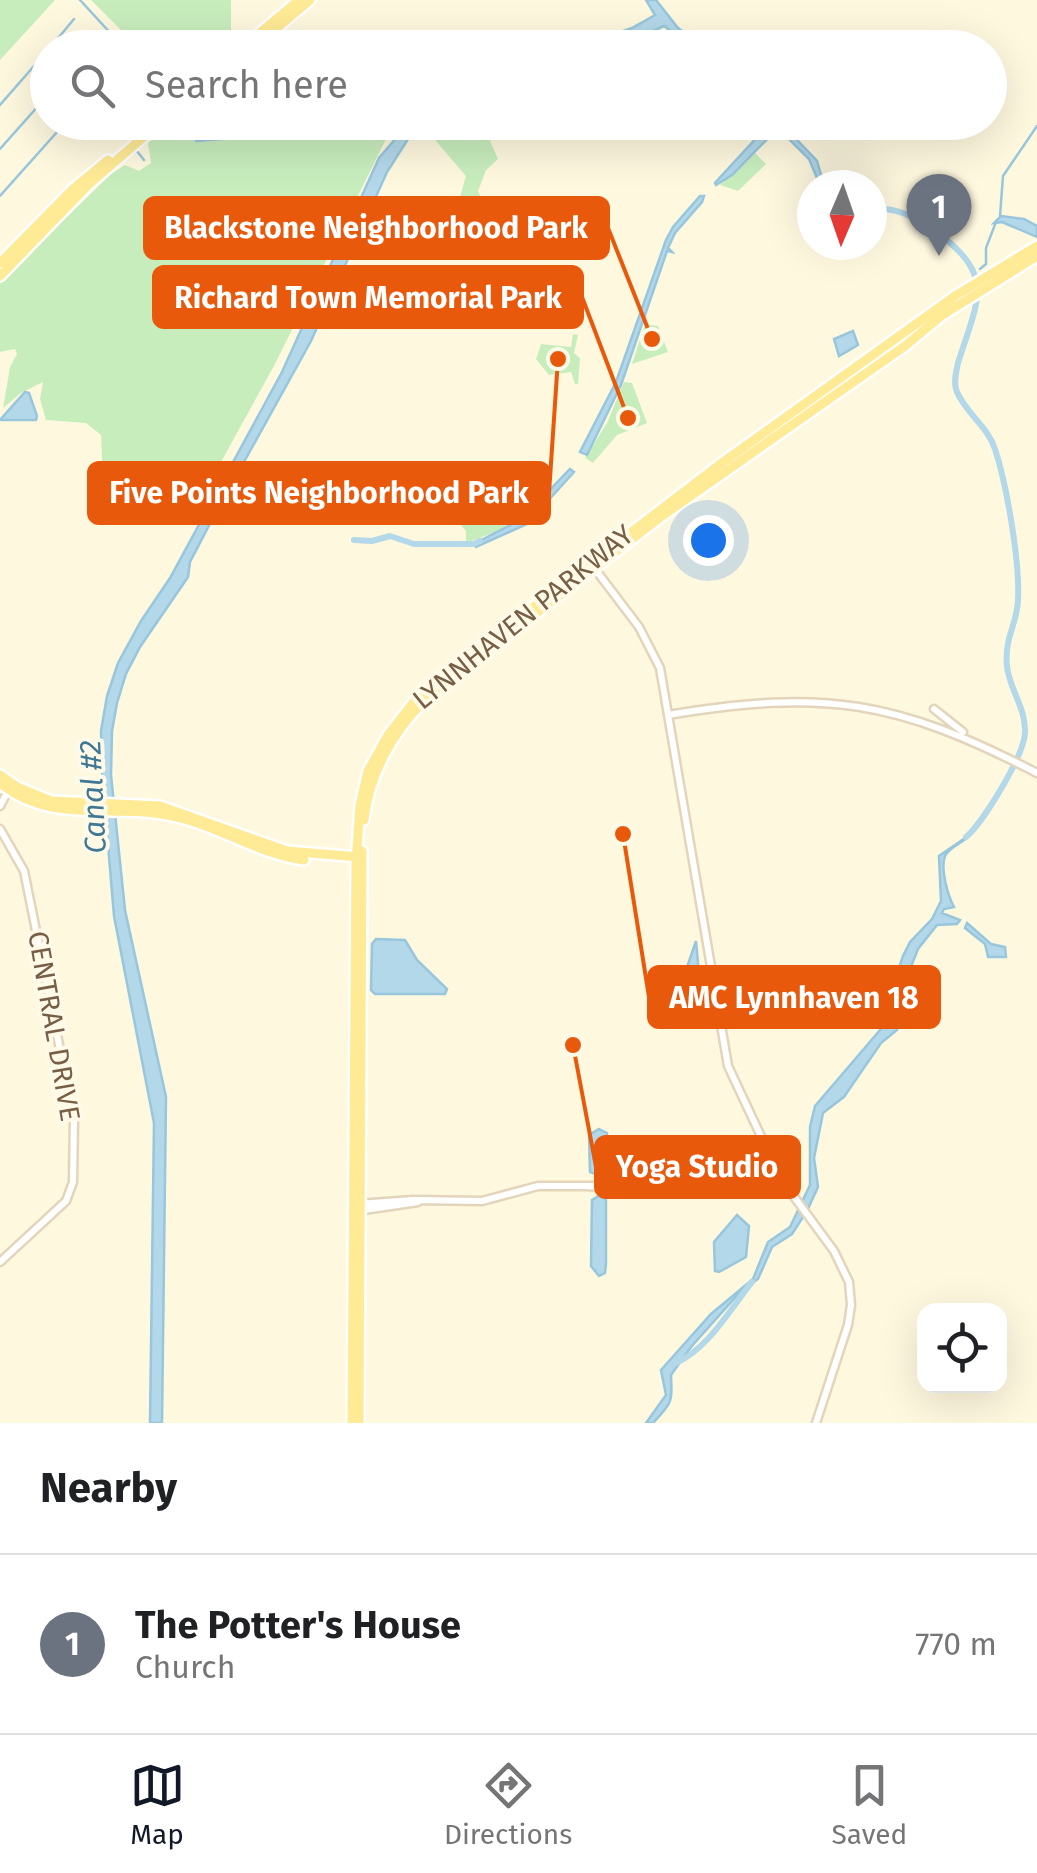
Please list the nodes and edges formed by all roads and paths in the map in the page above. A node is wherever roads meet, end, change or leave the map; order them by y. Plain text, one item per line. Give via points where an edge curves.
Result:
1 (300, 0) edge
2 (310, 0) edge
3 (264, 30) edge
4 (274, 30) edge
5 (131, 140) edge
6 (140, 140) edge
7 (1037, 246) edge
8 (1037, 256) edge
9 (0, 263) edge
10 (0, 276) edge
11 (986, 284) junction
12 (973, 290) junction
13 (955, 296) junction
14 (935, 321) junction
15 (594, 568) junction
16 (934, 708) dead end
17 (668, 715) junction
18 (972, 740) junction
19 (1037, 773) edge
20 (0, 775) edge
21 (6, 786) edge
22 (0, 806) edge
23 (0, 829) edge
24 (359, 860) junction
25 (767, 1154) junction
26 (357, 1208) junction
27 (0, 1262) edge
28 (355, 1423) edge
29 (816, 1423) edge

1 - 3 main road
2 - 4 main road
5 - 9 main road
6 - 10 main road
7 - 11 main road, LYNNHAVEN PARKWAY
8 - 11 main road, LYNNHAVEN PARKWAY
11 - 12 main road, LYNNHAVEN PARKWAY
12 - 13 main road, LYNNHAVEN PARKWAY
12 - 14 main road, LYNNHAVEN PARKWAY
13 - 14 main road
13 - 24 main road, LYNNHAVEN PARKWAY via 656,512 420,694 371,763 360,805
14 - 15 main road, LYNNHAVEN PARKWAY
15 - 17 street via 653,651
15 - 24 main road, LYNNHAVEN PARKWAY via 410,716 370,792
16 - 18 street
17 - 18 street via 821,701 891,711
17 - 25 street via 722,1043
18 - 19 street
20 - 21 main road
21 - 22 street
21 - 24 main road via 53,808 177,816 286,858
23 - 27 street, CENTRAL DRIVE via 24,871 74,1119 67,1199
24 - 26 main road, LYNNHAVEN PARKWAY
25 - 26 street via 695,1185 530,1186 482,1201
25 - 29 street via 844,1267 851,1299
26 - 28 main road, LYNNHAVEN PARKWAY

